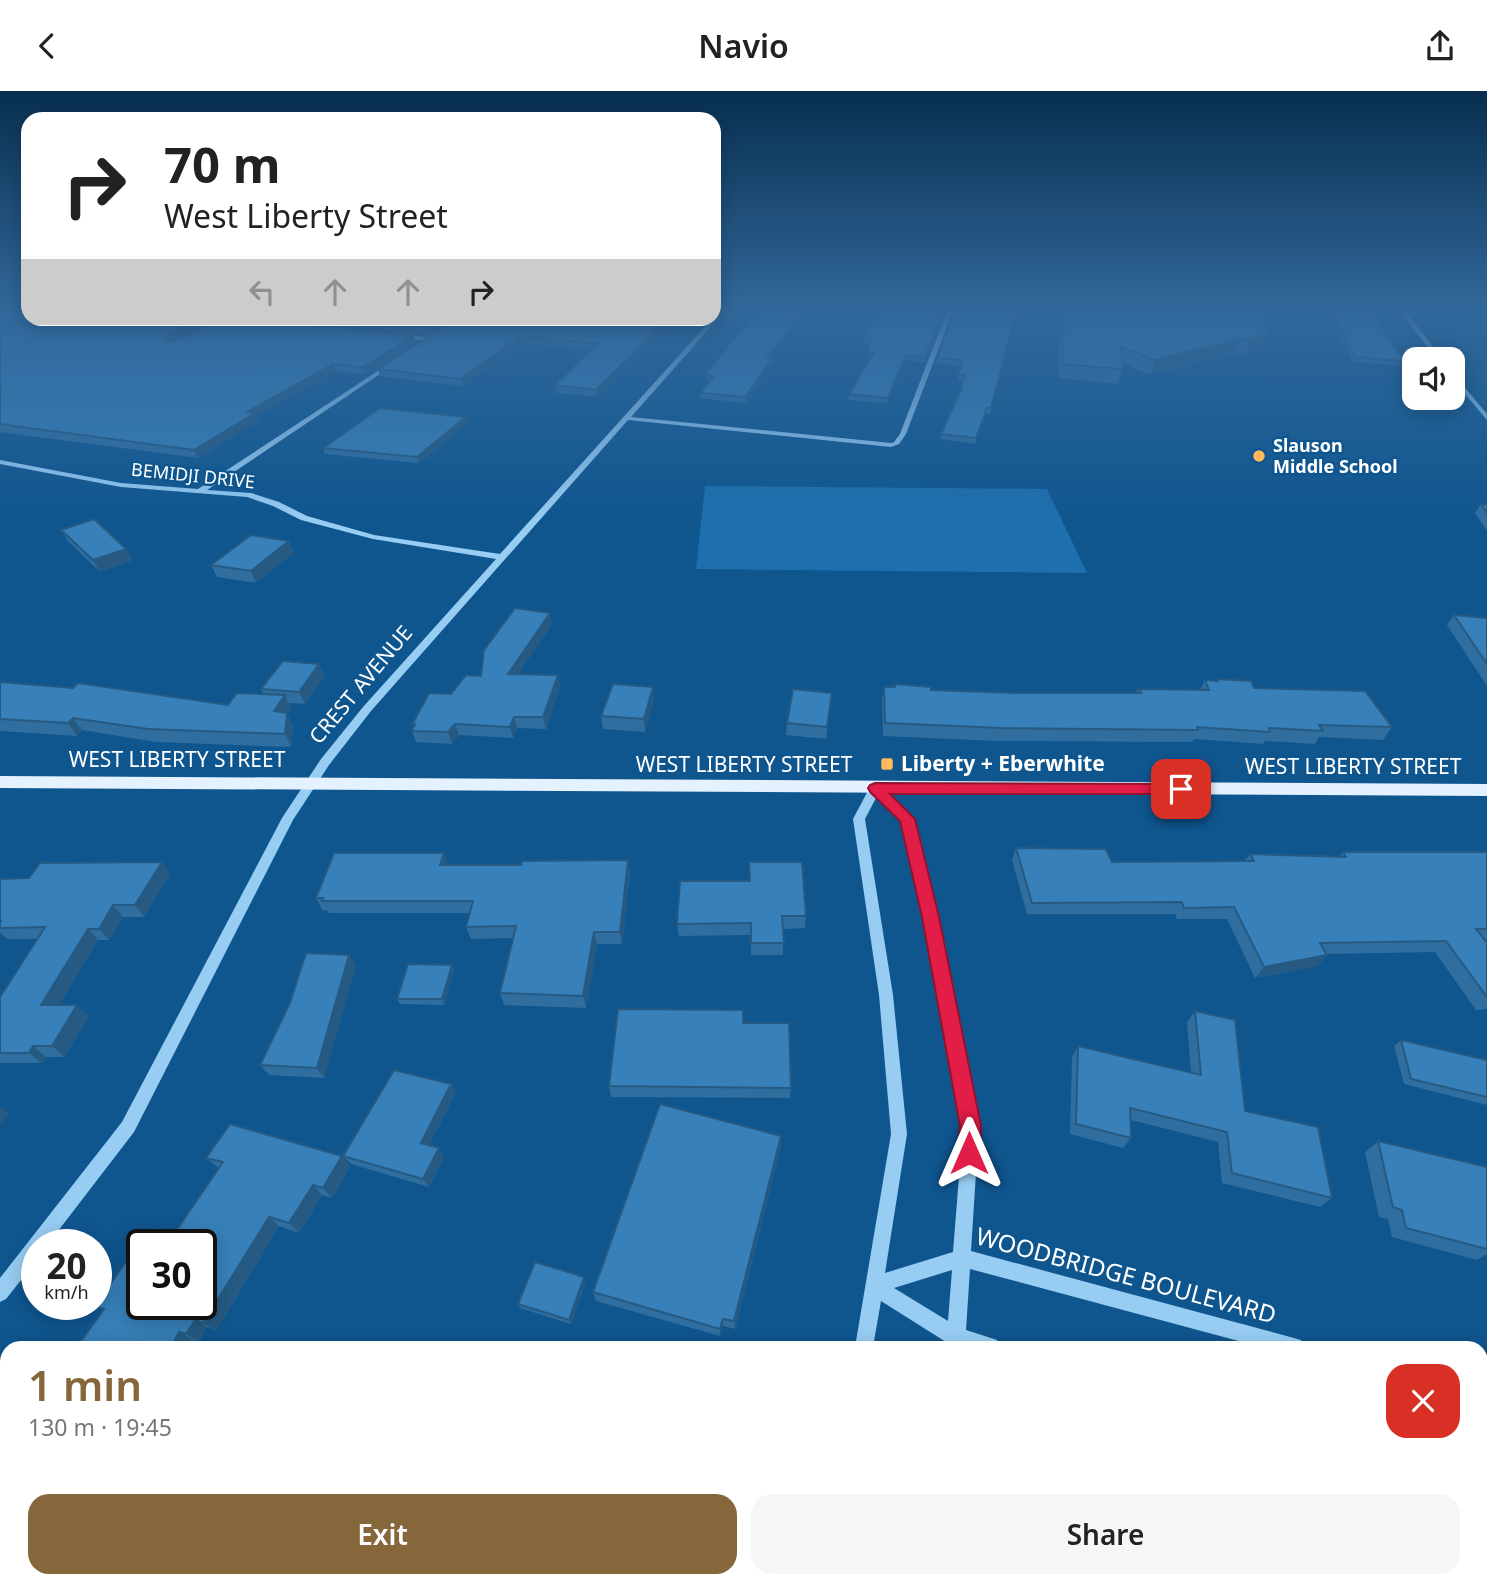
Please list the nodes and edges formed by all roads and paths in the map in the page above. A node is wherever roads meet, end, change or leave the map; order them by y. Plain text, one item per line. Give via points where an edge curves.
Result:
1 (365, 381) edge
2 (659, 381) edge
3 (924, 381) edge
4 (1465, 390) edge
5 (625, 418) junction
6 (1487, 418) edge
7 (0, 463) edge
8 (200, 491) junction
9 (502, 557) junction
10 (0, 782) edge
11 (312, 783) junction
12 (875, 788) junction
13 (1487, 790) edge
14 (49, 1229) edge
15 (962, 1258) junction
16 (21, 1266) edge
17 (873, 1286) junction
18 (0, 1293) edge
19 (865, 1341) edge
20 (954, 1341) edge
21 (955, 1341) edge
22 (1272, 1341) edge

1 - 8 street
2 - 5 street, CREST AVENUE
3 - 5 street via 904,434 891,445
4 - 6 street
5 - 9 street, CREST AVENUE
7 - 8 street, BEMIDJI DRIVE via 121,485
8 - 9 street, BEMIDJI DRIVE via 248,495 304,518 373,537
9 - 11 street, CREST AVENUE via 367,709
10 - 11 main road, WEST LIBERTY STREET
11 - 12 main road, WEST LIBERTY STREET
11 - 14 street, CREST AVENUE via 283,828 128,1127
12 - 13 main road, WEST LIBERTY STREET
12 - 15 street via 907,819 971,1126
12 - 17 street via 859,819 886,995 899,1134
15 - 17 street, WOODBRIDGE BOULEVARD
15 - 21 street
15 - 22 street, WOODBRIDGE BOULEVARD
16 - 18 street, CREST AVENUE
17 - 19 street
17 - 20 street

